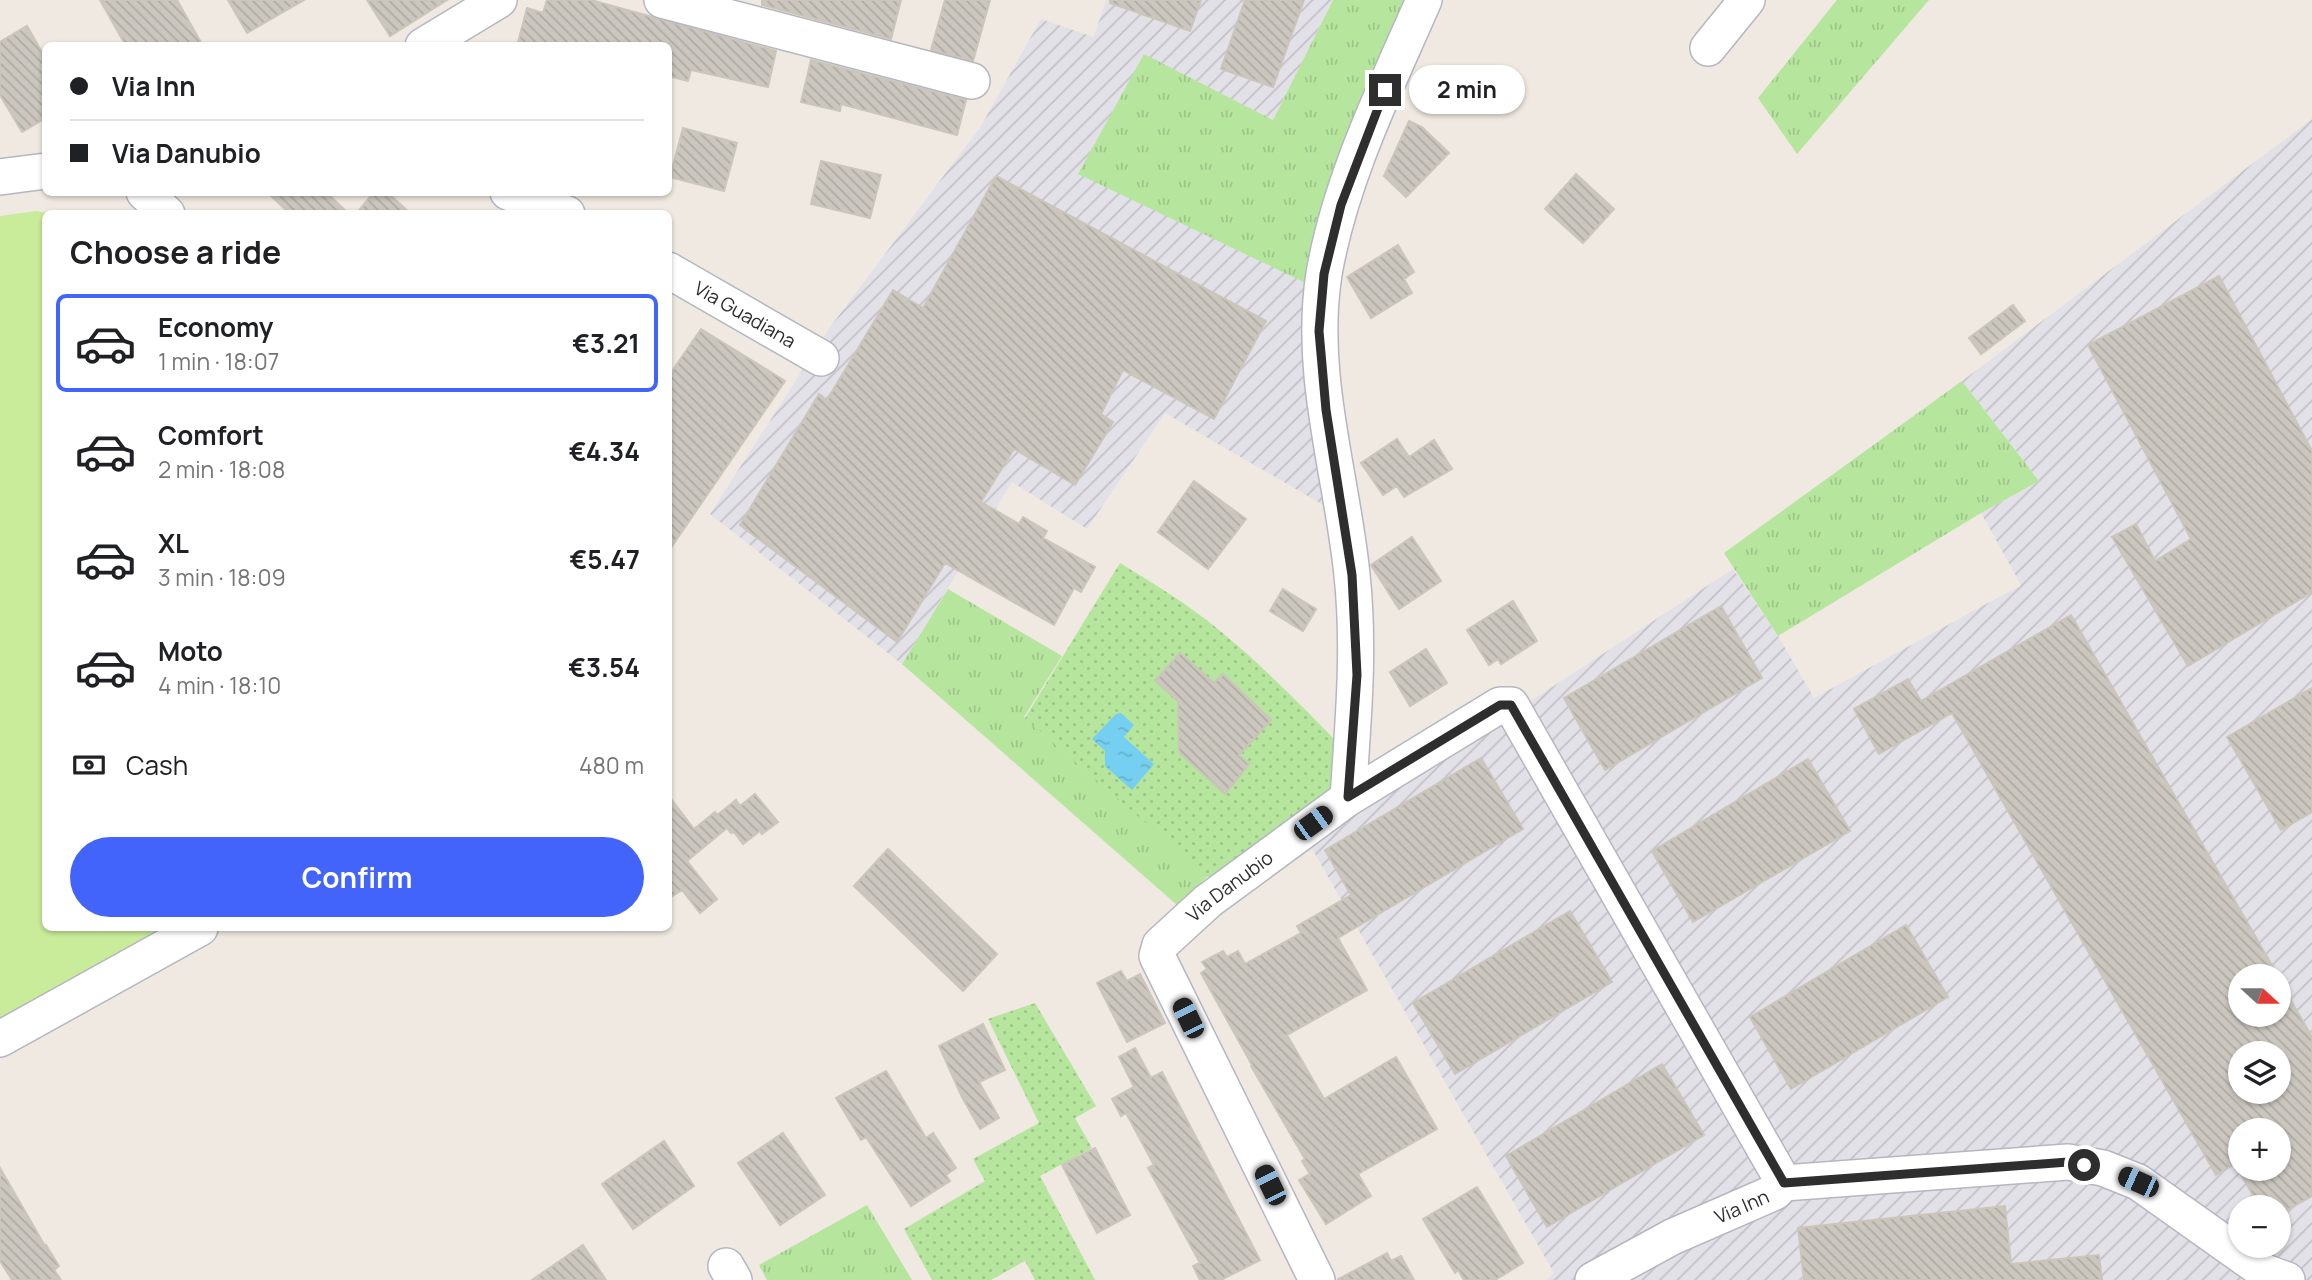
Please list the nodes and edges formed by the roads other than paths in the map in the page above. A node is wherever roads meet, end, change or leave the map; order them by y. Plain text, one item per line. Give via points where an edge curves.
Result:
1 (499, 0) edge
2 (662, 0) edge
3 (1424, 0) edge
4 (1747, 0) edge
5 (430, 42) edge
6 (1708, 48) dead end
7 (972, 81) dead end
8 (42, 172) edge
9 (0, 177) edge
10 (148, 196) edge
11 (519, 196) edge
12 (163, 210) edge
13 (556, 210) edge
14 (672, 272) edge
15 (821, 358) dead end
16 (1348, 797) junction
17 (195, 931) edge
18 (0, 1039) edge
19 (1784, 1183) junction
20 (2284, 1279) edge
21 (1317, 1280) edge
22 (1593, 1280) edge

1 - 5 street
2 - 7 street
3 - 16 street via 1349,182 1324,274 1319,331 1326,410 1352,575 1357,675
4 - 6 street
8 - 9 street
10 - 12 street
11 - 13 street
14 - 15 street, Via Guadiana
16 - 19 street, Via Danubio via 1500,705 1511,705
16 - 21 street, Via Danubio via 1208,901 1160,945 1157,956
17 - 18 street
19 - 20 street, Via Inn via 2068,1162 2084,1165 2138,1182 2265,1272
19 - 22 street, Via Inn via 1775,1192 1672,1237

